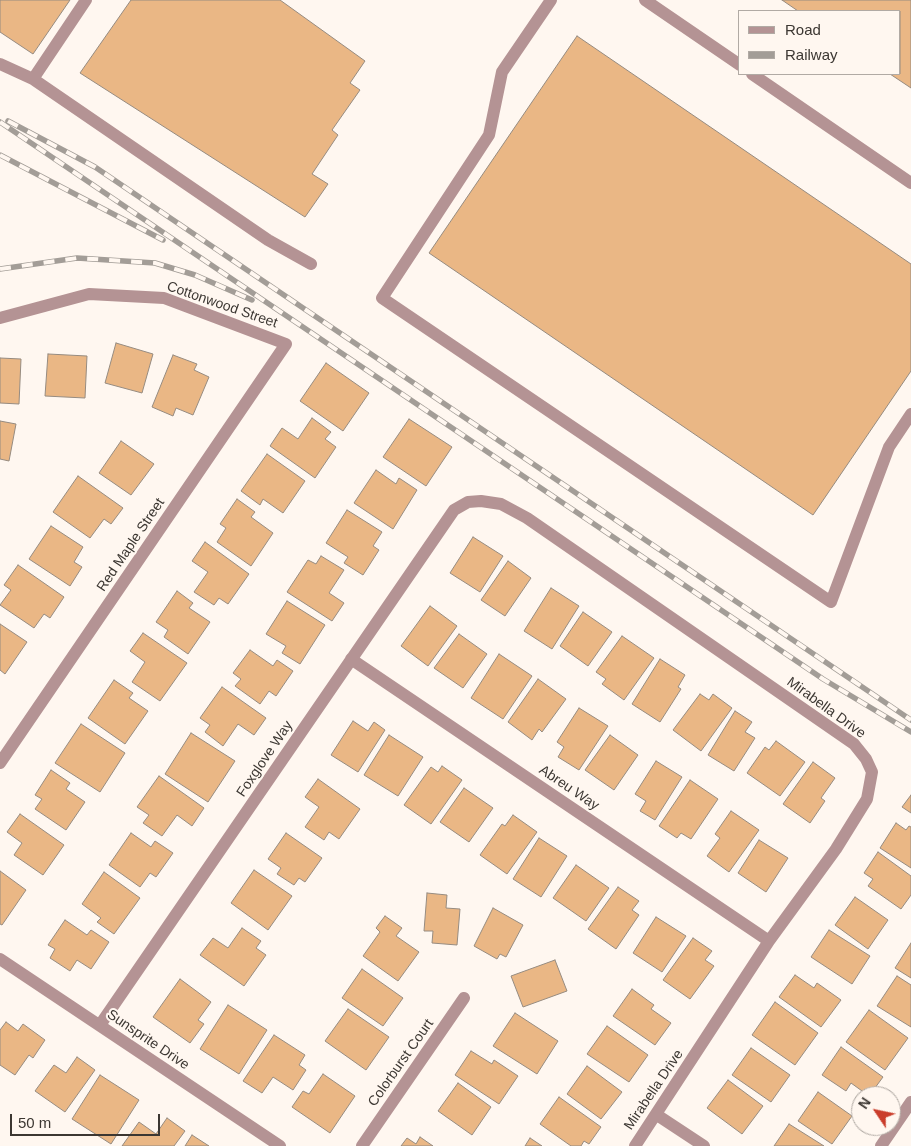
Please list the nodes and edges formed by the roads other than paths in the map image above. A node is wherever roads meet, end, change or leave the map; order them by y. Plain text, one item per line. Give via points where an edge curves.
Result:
1 (86, 0) edge
2 (551, 0) edge
3 (645, 0) edge
4 (0, 64) edge
5 (738, 64) edge
6 (753, 75) edge
7 (33, 79) junction
8 (911, 183) edge
9 (311, 264) dead end
10 (0, 318) edge
11 (286, 344) joint
12 (911, 414) edge
13 (454, 510) joint
14 (351, 659) junction
15 (0, 763) edge
16 (770, 941) junction
17 (0, 959) edge
18 (464, 998) dead end
19 (100, 1025) junction
20 (911, 1102) edge
21 (657, 1115) junction
22 (280, 1146) edge
23 (362, 1146) edge
24 (635, 1146) edge
25 (704, 1146) edge
26 (882, 1146) edge

1 - 7 street
2 - 12 street via 502,72 490,135 382,298 831,602 888,447
3 - 5 street
4 - 7 street
6 - 8 street
7 - 9 street via 268,240
10 - 11 street, Cottonwood Street via 90,294 164,298
11 - 15 street, Red Maple Street
13 - 14 street, Foxglove Way
13 - 16 street, Mirabella Drive via 468,502 481,501 501,504 527,518 854,744 866,759 872,772 867,799 836,849
14 - 16 street, Abreu Way
14 - 19 street, Foxglove Way
16 - 21 street, Mirabella Drive
17 - 19 street, Sunsprite Drive
18 - 23 street, Colorburst Court
19 - 22 street, Sunsprite Drive
20 - 26 street
21 - 24 street, Mirabella Drive
21 - 25 street

